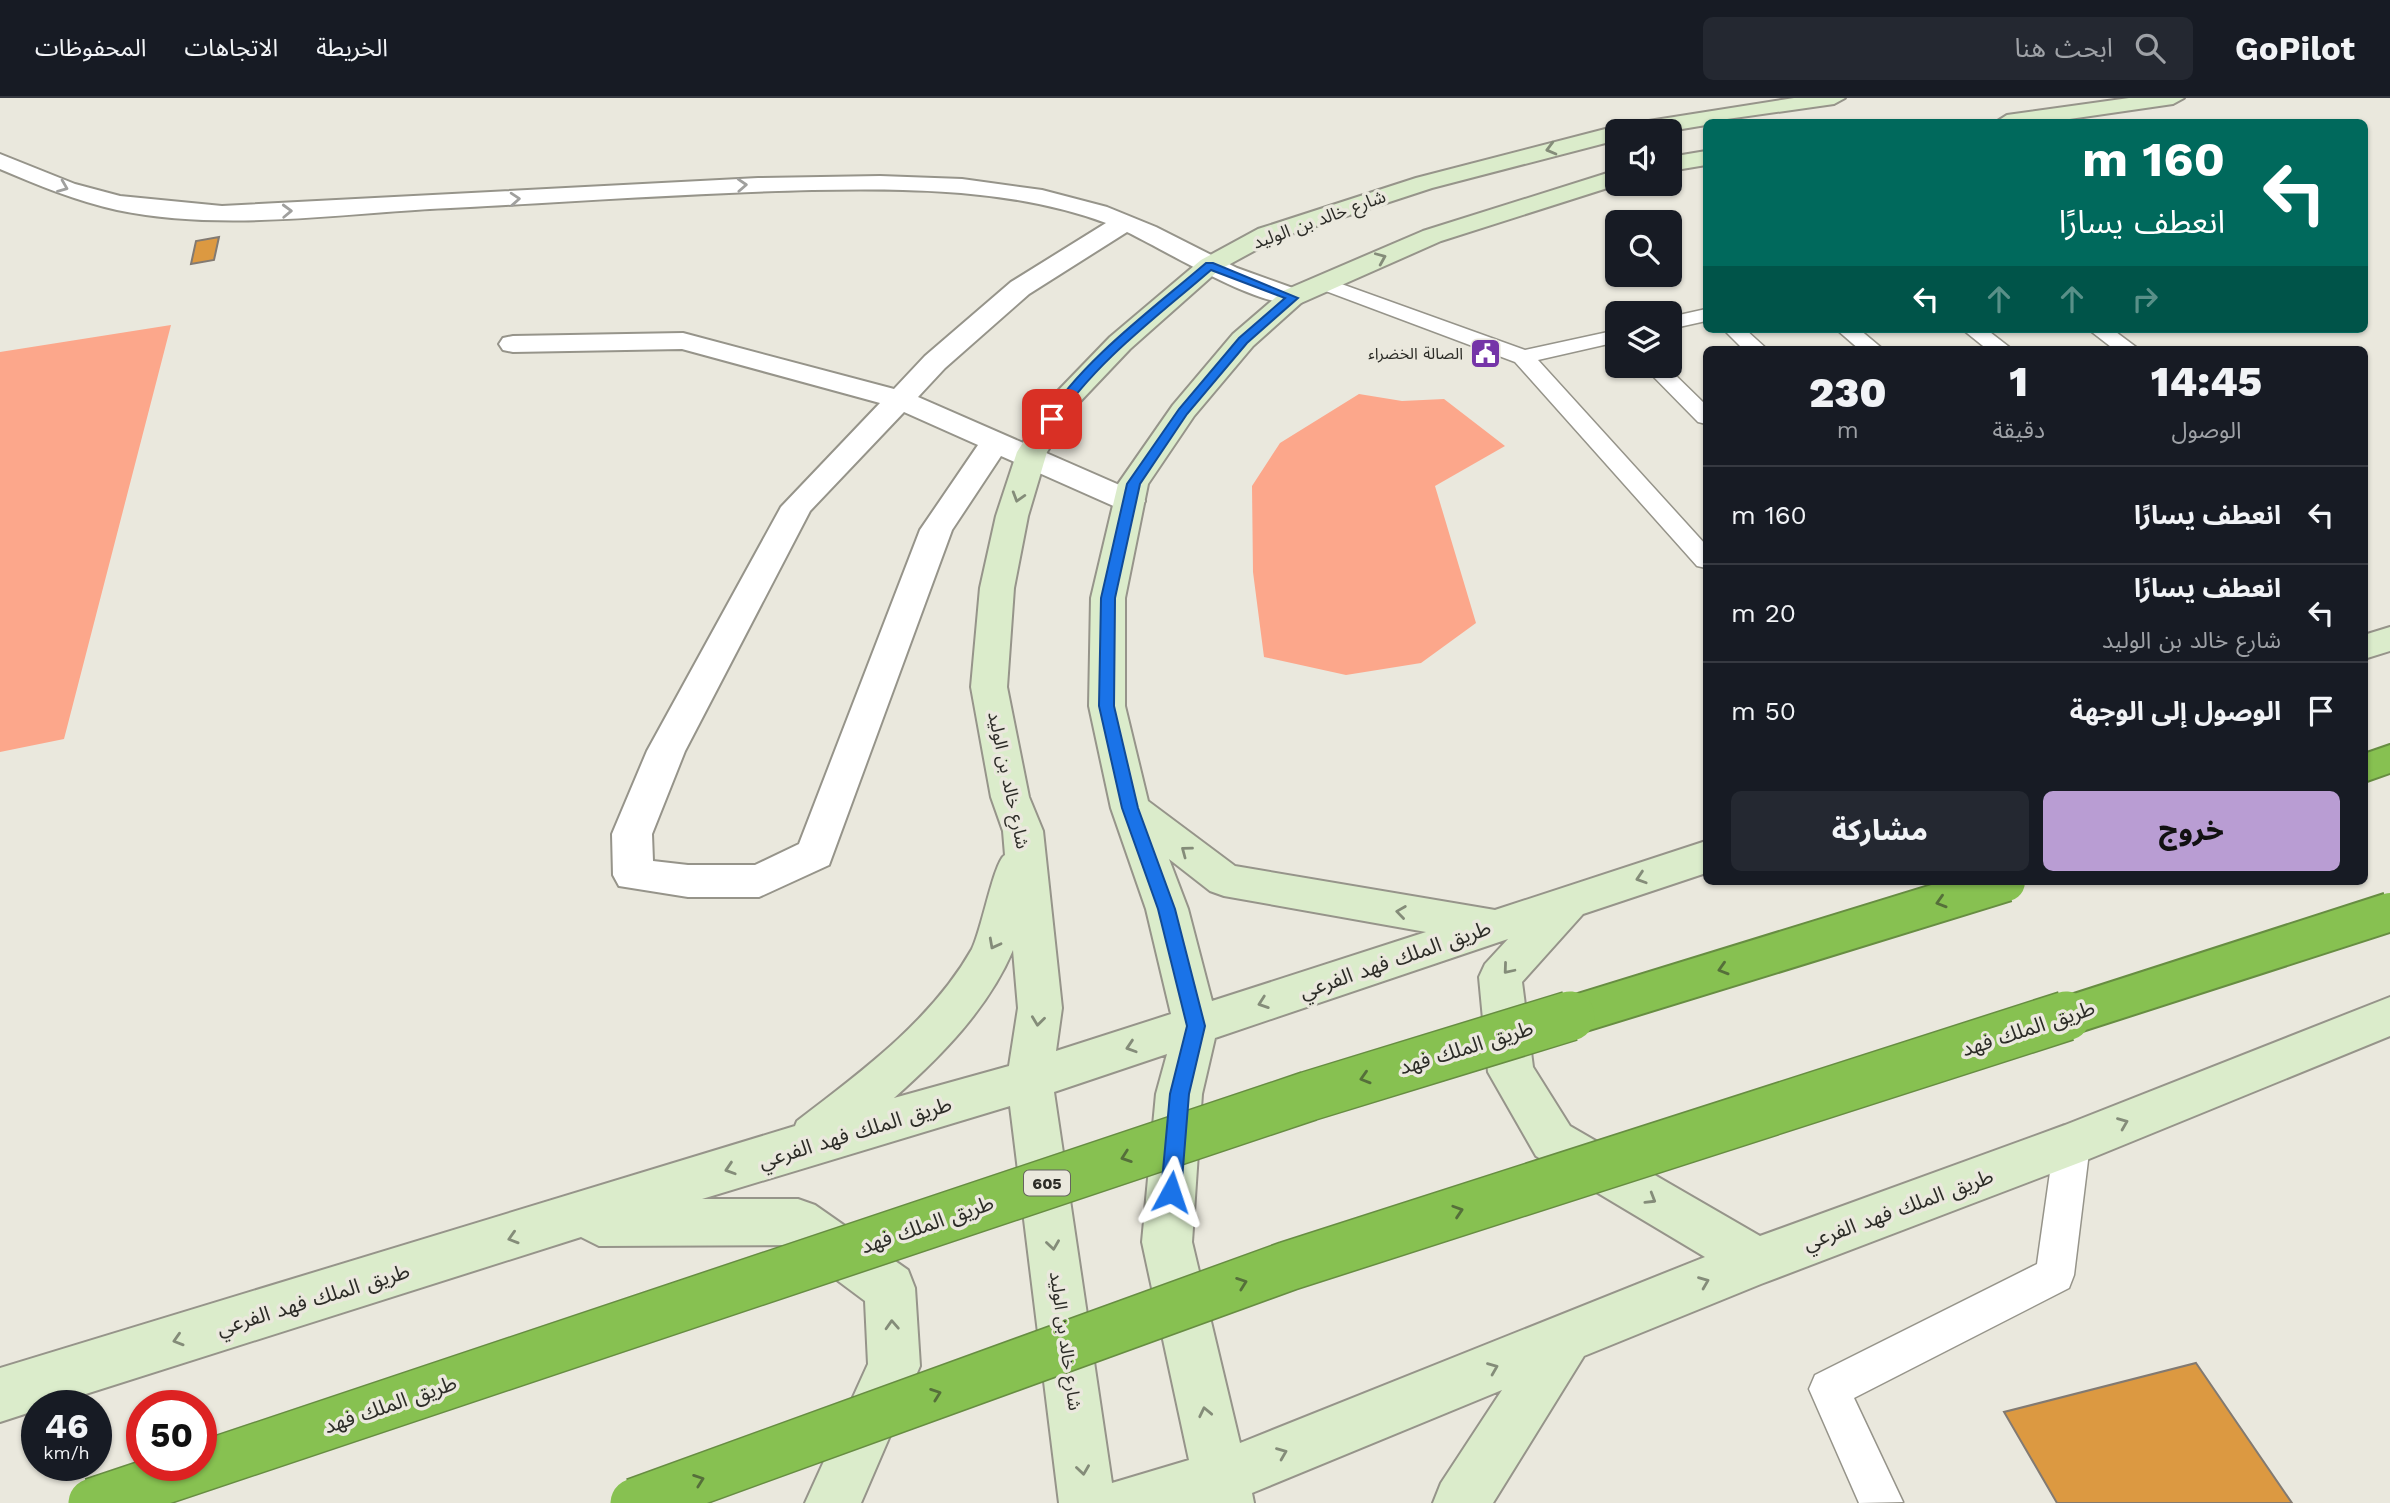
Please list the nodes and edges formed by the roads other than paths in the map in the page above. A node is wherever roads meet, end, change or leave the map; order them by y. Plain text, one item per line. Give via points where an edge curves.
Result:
1 (1834, 98) edge
2 (2173, 98) edge
3 (1703, 119) edge
4 (1705, 119) edge
5 (2028, 119) edge
6 (1682, 123) edge
7 (1605, 136) edge
8 (1703, 158) edge
9 (0, 161) edge
10 (1682, 162) edge
11 (1605, 181) edge
12 (1124, 223) junction
13 (1210, 265) junction
14 (1322, 283) junction
15 (1292, 298) junction
16 (1703, 316) edge
17 (1682, 320) edge
18 (1739, 333) edge
19 (1851, 333) edge
20 (1978, 333) edge
21 (2104, 333) edge
22 (1605, 338) edge
23 (513, 344) dead end
24 (1753, 346) edge
25 (1868, 346) edge
26 (1995, 346) edge
27 (2123, 346) edge
28 (1523, 357) junction
29 (1666, 378) edge
30 (899, 400) junction
31 (1703, 414) edge
32 (995, 442) junction
33 (1030, 458) junction
34 (1129, 501) junction
35 (1703, 557) edge
36 (2390, 639) edge
37 (2368, 646) edge
38 (2390, 759) edge
39 (2368, 767) edge
40 (1130, 808) junction
41 (1023, 831) junction
42 (1703, 858) edge
43 (1996, 885) edge
44 (1570, 901) junction
45 (2390, 912) edge
46 (1493, 925) junction
47 (2390, 1016) edge
48 (1196, 1026) junction
49 (1030, 1080) junction
50 (2072, 1144) junction
51 (801, 1146) junction
52 (558, 1224) junction
53 (1757, 1261) junction
54 (1566, 1338) junction
55 (0, 1395) edge
56 (1223, 1491) edge
57 (93, 1503) edge
58 (635, 1503) edge
59 (833, 1503) edge
60 (1087, 1503) edge
61 (1131, 1503) edge
62 (1461, 1503) edge
63 (1880, 1503) edge

1 - 4 main road
2 - 5 main road
3 - 6 main road
7 -> 13 main road, شارع خالد بن الوليد via 1411,187 1267,234
8 - 10 main road
9 -> 12 street via 67,189 119,203 222,214 839,182 936,184 1025,194
14 -> 11 main road via 1432,236
12 - 13 street
12 - 30 street via 1020,288
13 - 15 street
13 - 33 main road, شارع خالد بن الوليد via 1121,343 1062,403
14 - 15 main road
14 - 28 lane
15 - 34 main road via 1243,340 1183,411 1133,484
16 - 17 lane
18 - 24 lane
19 - 25 lane
20 - 26 lane
21 - 27 lane
22 - 28 lane
23 - 30 street via 683,341
28 - 35 lane
29 - 31 lane
30 - 32 street
30 - 32 street via 797,508 666,751 632,834 633,875 759,881 815,854 936,530
32 - 33 street
33 - 34 street
33 -> 41 main road, شارع خالد بن الوليد via 1012,516 998,588 989,687 1010,797
34 - 40 main road via 1108,598 1107,706
36 - 37 main road
38 - 39 highway
46 -> 40 main road via 1224,880
40 - 48 main road via 1167,909
41 -> 49 main road, شارع خالد بن الوليد via 1040,1008
41 -> 51 main road via 1003,926 975,981 931,1035
42 -> 44 main road, طريق الملك فهد الفرعي
43 -> 57 highway, طريق الملك فهد / 605, bridge via 1309,1096
44 - 46 main road, طريق الملك فهد الفرعي
44 -> 53 main road via 1500,977 1511,1072 1553,1141
58 -> 45 highway, طريق الملك فهد, bridge via 1288,1266
46 -> 48 main road, طريق الملك فهد الفرعي
50 -> 47 main road, طريق الملك فهد الفرعي
48 -> 49 main road, طريق الملك فهد الفرعي
56 -> 48 main road via 1167,1242 1180,1094
49 - 51 main road, طريق الملك فهد الفرعي
49 -> 60 main road, شارع خالد بن الوليد
50 - 53 main road, طريق الملك فهد الفرعي
50 - 63 lane via 2055,1275 1829,1389
51 -> 52 main road, طريق الملك فهد الفرعي
52 -> 55 main road, طريق الملك فهد الفرعي
59 -> 52 main road via 894,1366 890,1288 798,1222
54 -> 53 main road, طريق الملك فهد الفرعي
56 -> 54 main road, طريق الملك فهد الفرعي
54 - 62 main road
56 - 61 main road, طريق الملك فهد الفرعي

